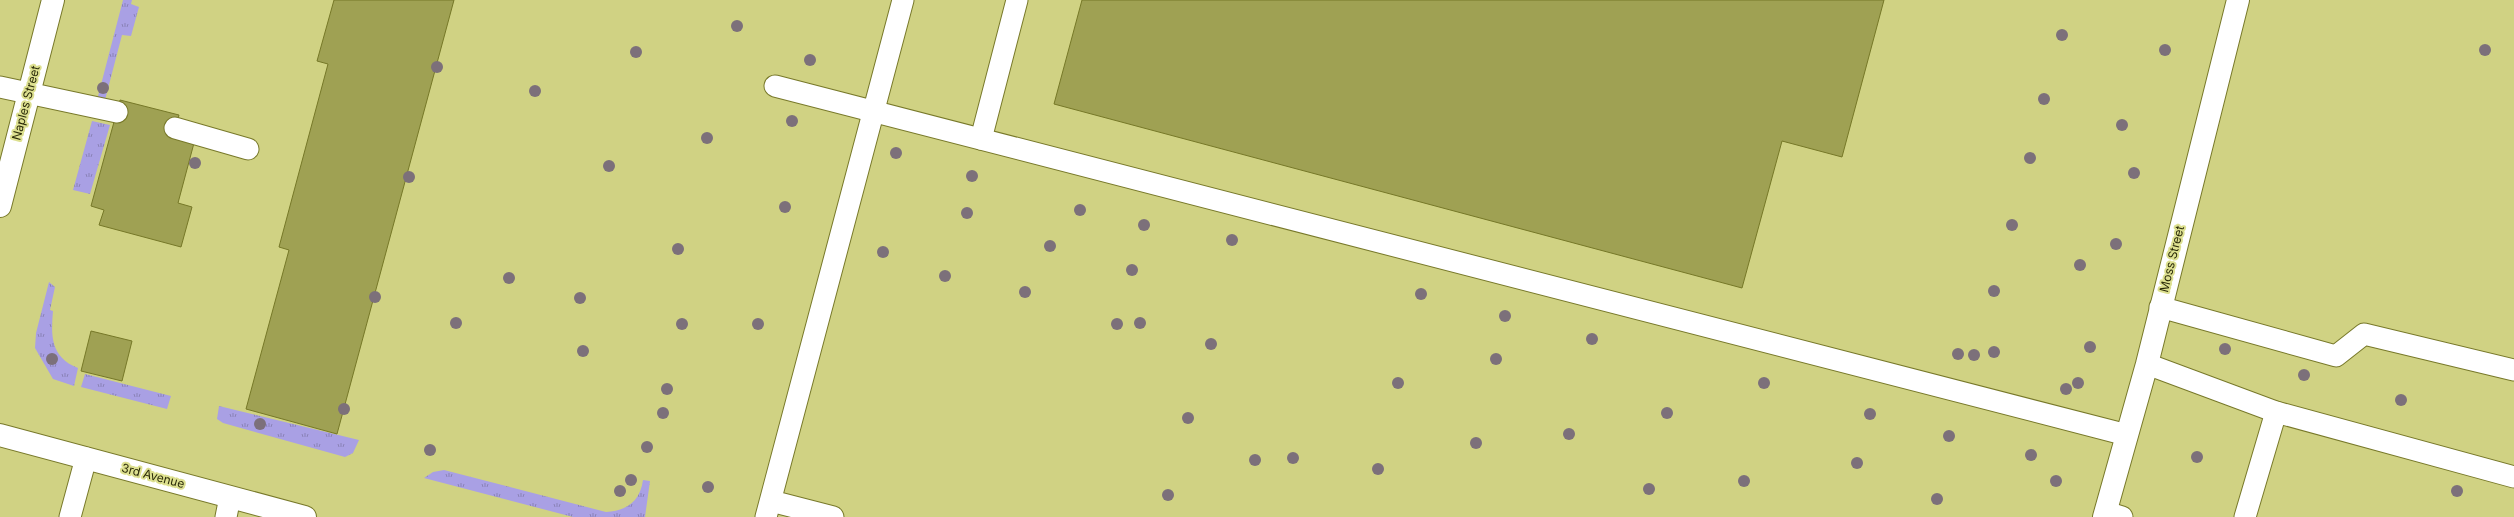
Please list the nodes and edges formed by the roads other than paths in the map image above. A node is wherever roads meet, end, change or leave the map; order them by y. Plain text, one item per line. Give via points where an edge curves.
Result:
1 (54, 0) edge
2 (903, 0) edge
3 (1017, 0) edge
4 (2238, 0) edge
5 (775, 86) dead end
6 (0, 87) edge
7 (28, 93) junction
8 (117, 112) dead end
9 (875, 112) junction
10 (175, 128) dead end
11 (981, 139) junction
12 (248, 149) dead end
13 (0, 206) edge
14 (2160, 307) junction
15 (2147, 364) junction
16 (2514, 370) edge
17 (2276, 412) junction
18 (2127, 434) junction
19 (0, 435) edge
20 (86, 458) junction
21 (2514, 477) edge
22 (228, 507) edge
23 (769, 509) edge
24 (2111, 515) edge
25 (70, 517) edge
26 (305, 517) edge
27 (833, 517) edge
28 (2245, 517) edge

1 - 7 street, Naples Street
2 - 9 lane
3 - 11 lane
4 - 14 street, Moss Street
5 - 9 lane
6 - 7 lane
7 - 8 lane
7 - 13 street, Naples Street
9 - 11 lane
9 - 23 lane
10 - 12 lane
11 - 18 lane
14 - 15 street, Moss Street
14 - 16 lane via 2336,356 2364,334
15 - 17 lane
15 - 18 street, Moss Street
17 - 21 lane
17 - 28 lane
18 - 24 street, Moss Street
19 - 20 street, 3rd Avenue
20 - 22 street, 3rd Avenue
20 - 25 lane
22 - 26 street, 3rd Avenue
23 - 27 lane

